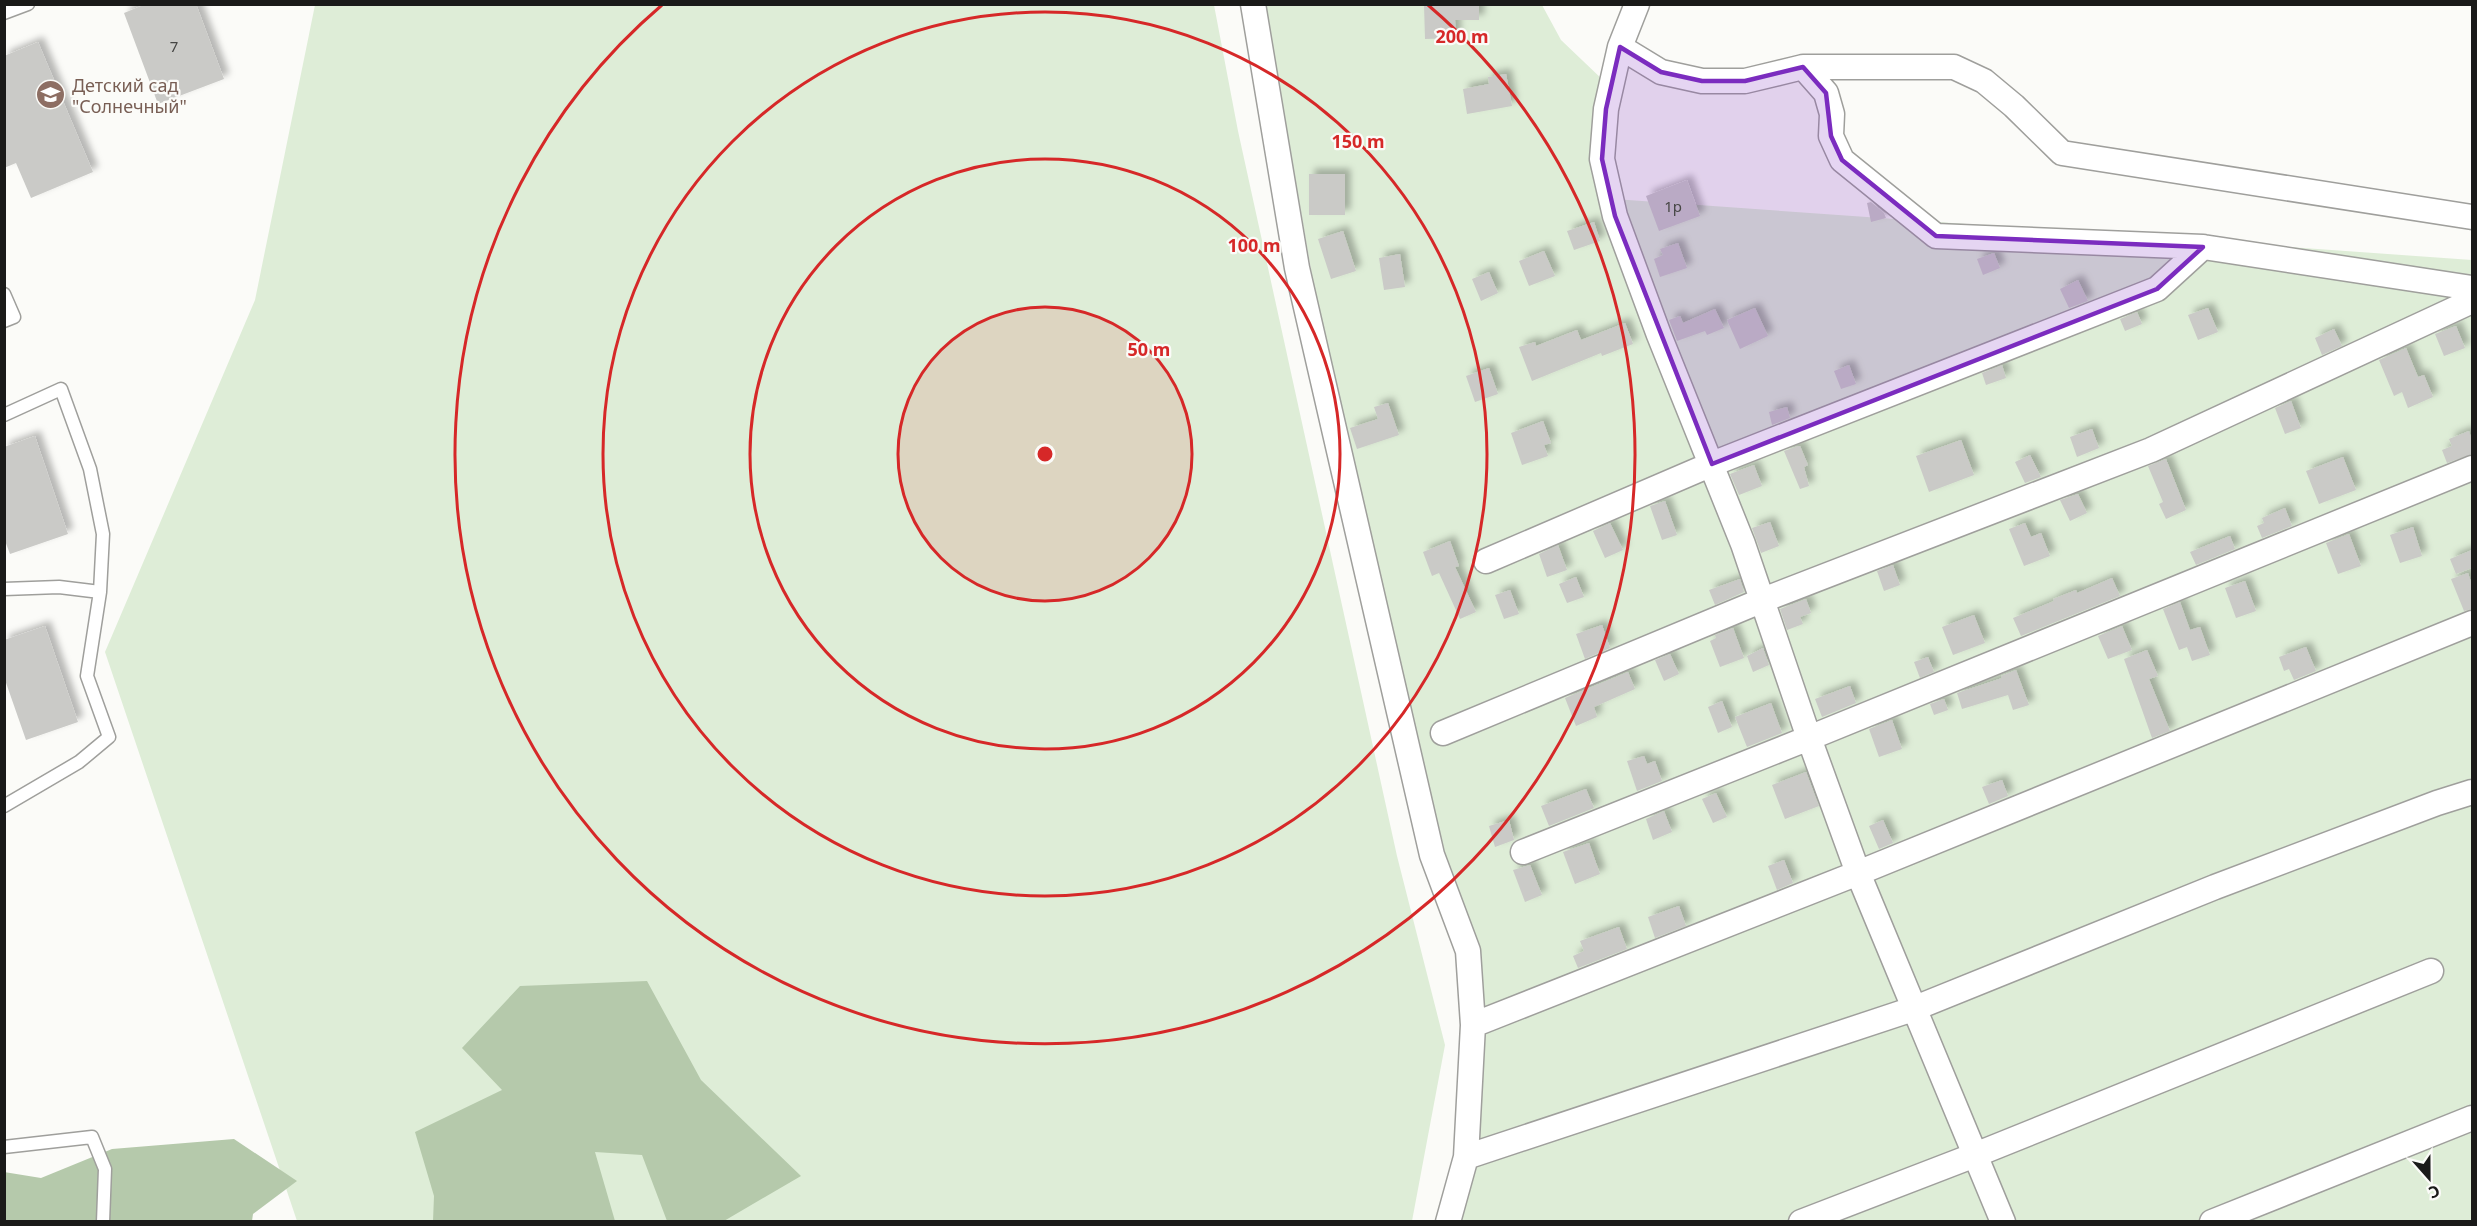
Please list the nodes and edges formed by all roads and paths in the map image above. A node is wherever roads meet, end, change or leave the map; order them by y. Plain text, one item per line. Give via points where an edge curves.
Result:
1 (28, 4) edge
2 (1252, 4) edge
3 (1637, 4) edge
4 (4, 14) edge
5 (1620, 48) junction
6 (1803, 67) junction
7 (2472, 217) edge
8 (2203, 247) junction
9 (2472, 288) edge
10 (4, 294) edge
11 (2472, 301) edge
12 (4, 321) edge
13 (4, 415) edge
14 (1712, 464) junction
15 (2472, 468) edge
16 (1486, 561) dead end
17 (4, 589) edge
18 (99, 592) junction
19 (1763, 600) junction
20 (2472, 623) edge
21 (1443, 733) dead end
22 (1809, 738) junction
23 (2472, 792) edge
24 (4, 806) edge
25 (1523, 852) dead end
26 (1858, 873) junction
27 (2431, 971) dead end
28 (1913, 1009) junction
29 (1473, 1025) junction
30 (2472, 1118) edge
31 (4, 1147) edge
32 (1975, 1155) junction
33 (1466, 1157) junction
34 (103, 1221) edge
35 (1448, 1221) edge
36 (1801, 1221) edge
37 (2003, 1221) edge
38 (2212, 1221) edge

1 - 4 lane
2 - 29 street via 1297,268 1432,855 1468,951
3 - 5 street
5 - 6 street via 1661,72 1702,81 1744,81
5 - 14 street via 1606,109 1602,159 1616,216
6 - 7 street via 1954,67 1984,81 2062,153
6 - 8 street via 1826,93 1832,114 1832,136 1842,160 1936,236
8 - 9 street
8 - 14 street via 2157,290
10 - 12 lane via 14,317
11 - 19 street via 2151,450
13 - 18 lane via 61,389 90,469 103,534
14 - 16 street
14 - 19 street
15 - 22 street
17 - 18 lane via 59,587
18 - 24 lane via 87,676 109,737 79,762
19 - 21 street
19 - 22 street
20 - 26 street
22 - 25 street
22 - 26 street
23 - 28 street via 2215,887
26 - 28 street
26 - 29 street
27 - 32 street
28 - 32 street
28 - 33 street
29 - 33 street
30 - 38 street
31 - 34 lane via 92,1137 105,1169
32 - 36 street
32 - 37 street
33 - 35 street

